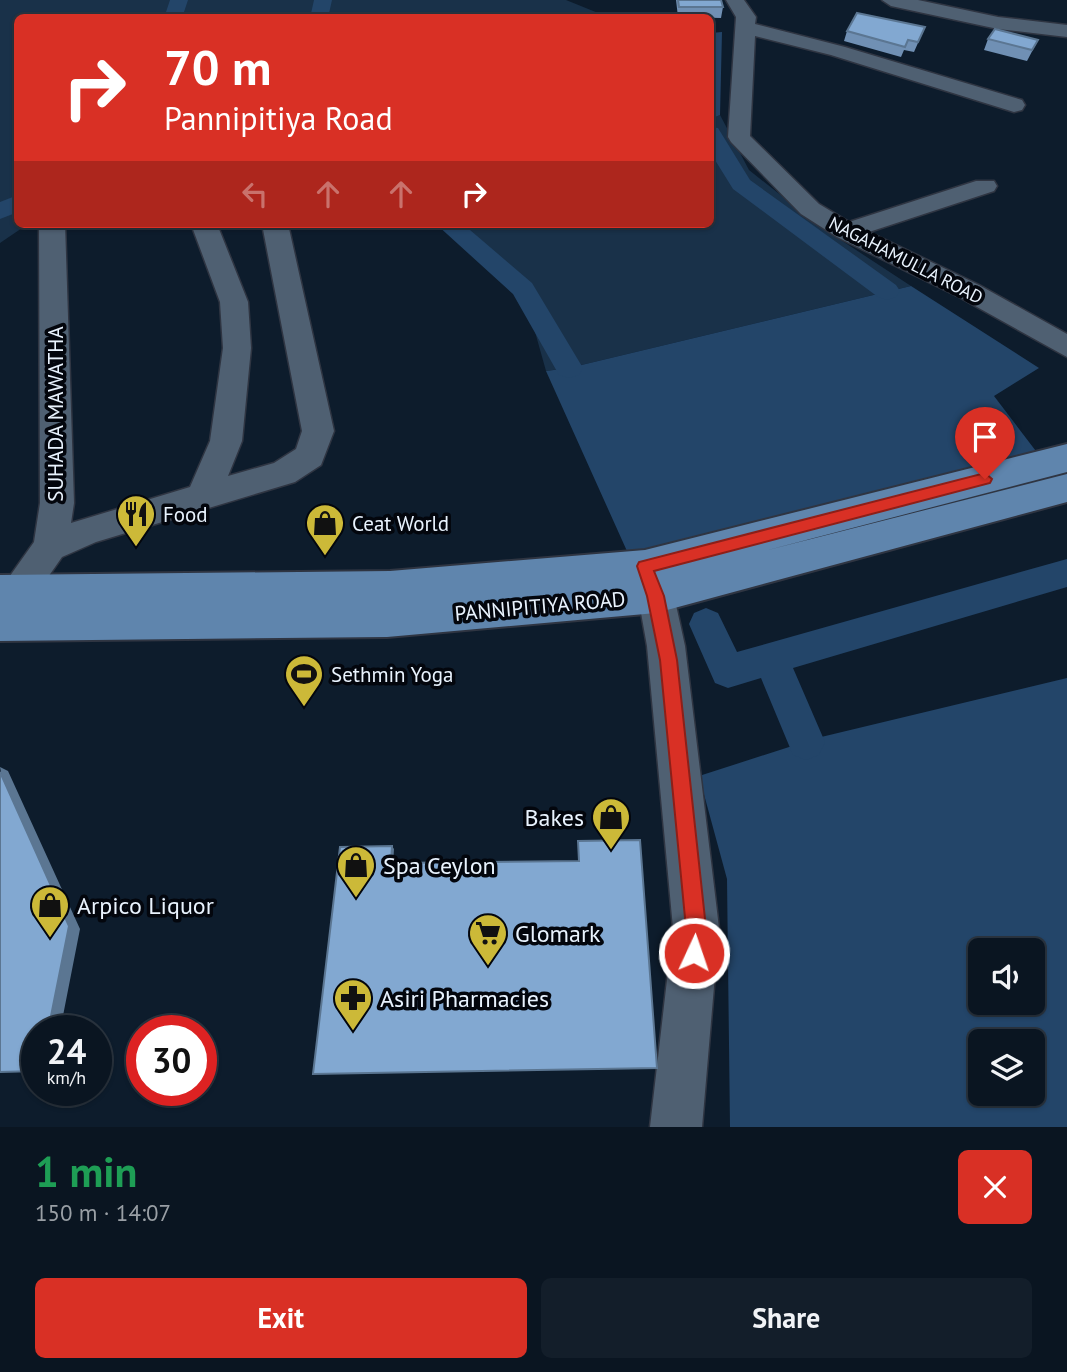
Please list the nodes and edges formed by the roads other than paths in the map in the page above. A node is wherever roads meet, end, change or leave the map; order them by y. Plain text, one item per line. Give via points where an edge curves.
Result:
1 (735, 0) edge
2 (891, 0) edge
3 (746, 28) junction
4 (1067, 31) edge
5 (1014, 105) dead end
6 (985, 186) dead end
7 (52, 228) edge
8 (206, 228) edge
9 (276, 228) edge
10 (846, 231) junction
11 (1067, 347) edge
12 (1067, 458) edge
13 (1067, 488) edge
14 (202, 499) junction
15 (50, 547) junction
16 (650, 581) junction
17 (6, 602) edge
18 (676, 1127) edge

1 - 3 street, NAGAHAMULLA ROAD via 746,18
2 - 4 street via 998,23
3 - 5 street
3 - 10 street, NAGAHAMULLA ROAD via 739,137 810,209
6 - 10 street
7 - 15 street, SUHADA MAWATHA via 57,503
8 - 14 street via 234,302 237,348 226,441
9 - 14 street via 318,430 310,456 284,473
10 - 11 street, NAGAHAMULLA ROAD via 969,291
12 - 16 main road, PANNIPITIYA ROAD
13 - 16 main road, PANNIPITIYA ROAD
14 - 15 street via 87,531
15 - 17 street, SUHADA MAWATHA
16 - 17 main road, PANNIPITIYA ROAD via 387,619
16 - 18 street via 668,660 696,928

